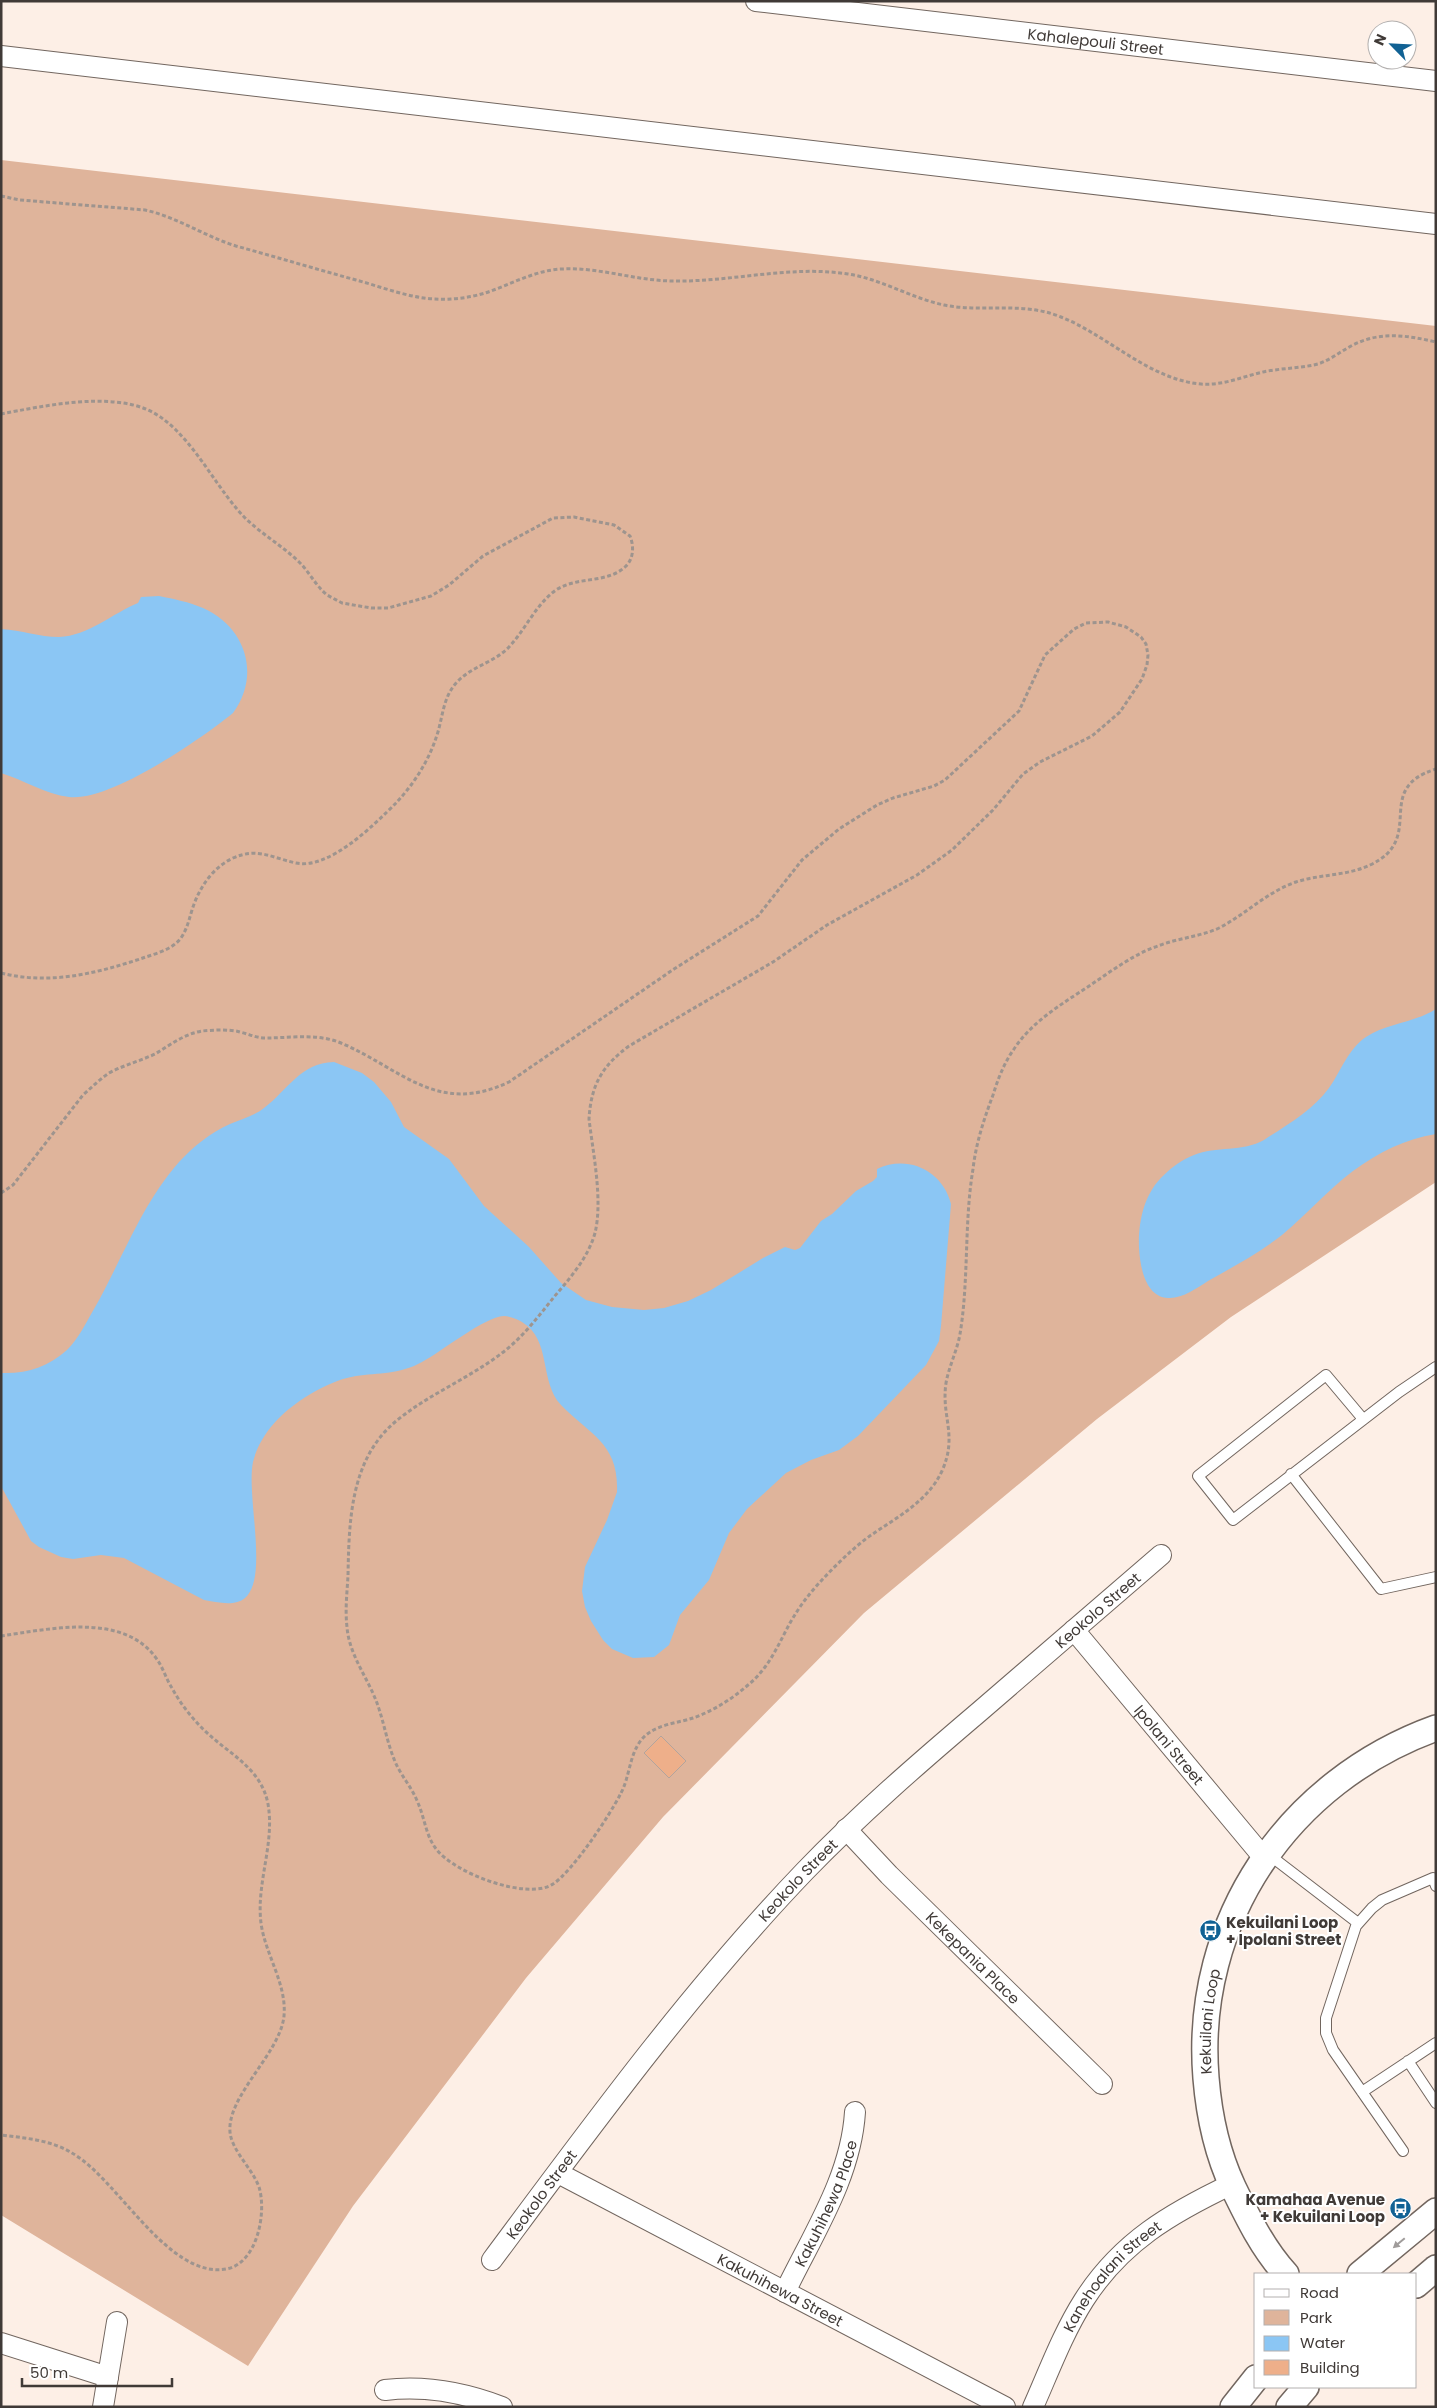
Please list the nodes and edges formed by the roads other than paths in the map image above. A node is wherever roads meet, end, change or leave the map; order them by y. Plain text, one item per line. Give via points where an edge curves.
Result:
1 (756, 1) edge
2 (1, 56) edge
3 (1436, 81) edge
4 (1436, 224) edge
5 (1436, 1367) edge
6 (1363, 1419) junction
7 (1291, 1474) junction
8 (1161, 1556) dead end
9 (1436, 1577) edge
10 (1074, 1630) junction
11 (1436, 1728) edge
12 (846, 1829) junction
13 (1266, 1856) junction
14 (1436, 1886) edge
15 (1358, 1923) junction
16 (1436, 2042) edge
17 (1408, 2061) junction
18 (1102, 2084) dead end
19 (1362, 2092) junction
20 (1436, 2103) edge
21 (855, 2112) dead end
22 (1402, 2151) dead end
23 (558, 2173) junction
24 (1232, 2184) junction
25 (1436, 2211) edge
26 (492, 2260) dead end
27 (1436, 2268) edge
28 (1285, 2273) edge
29 (1361, 2273) edge
30 (1417, 2284) edge
31 (784, 2292) junction
32 (117, 2322) dead end
33 (1, 2343) edge
34 (108, 2377) junction
35 (1254, 2381) edge
36 (1305, 2388) edge
37 (385, 2390) dead end
38 (103, 2407) edge
39 (502, 2407) edge
40 (1005, 2407) edge
41 (1033, 2407) edge
42 (1233, 2407) edge
43 (1289, 2407) edge

1 - 3 street, Kahalepouli Street
2 - 4 street
5 - 6 lane
6 - 7 lane
6 - 7 lane via 1326,1375 1198,1476 1233,1520
7 - 9 lane via 1381,1589
8 - 10 street, Keokolo Street
10 - 12 street, Keokolo Street
10 - 13 street, Ipolani Street
11 - 13 street, Kekuilani Loop via 1388,1747 1338,1779 1295,1819
12 - 18 street, Kekepania Place via 889,1876
12 - 23 street, Keokolo Street via 727,1957 585,2134
13 - 15 lane
13 - 24 street, Kekuilani Loop via 1244,1891 1228,1927 1208,2004 1207,2093 1219,2151
14 - 15 lane via 1433,1878 1382,1900
15 - 19 lane via 1325,2025 1328,2042
16 - 17 lane
17 - 19 lane
17 - 20 lane
19 - 22 lane
21 - 31 street, Kakuhihewa Place via 852,2142 843,2173
23 - 26 street, Keokolo Street
23 - 31 street, Kakuhihewa Street
24 - 28 street, Kekuilani Loop via 1263,2244
24 - 41 street, Kanehoalani Street via 1172,2214 1113,2263 1084,2300
25 -> 29 street
27 - 30 street
31 - 40 street, Kakuhihewa Street
32 - 34 street
33 - 34 street
34 - 38 street
35 - 42 street
36 - 43 street
37 - 39 street via 444,2390

